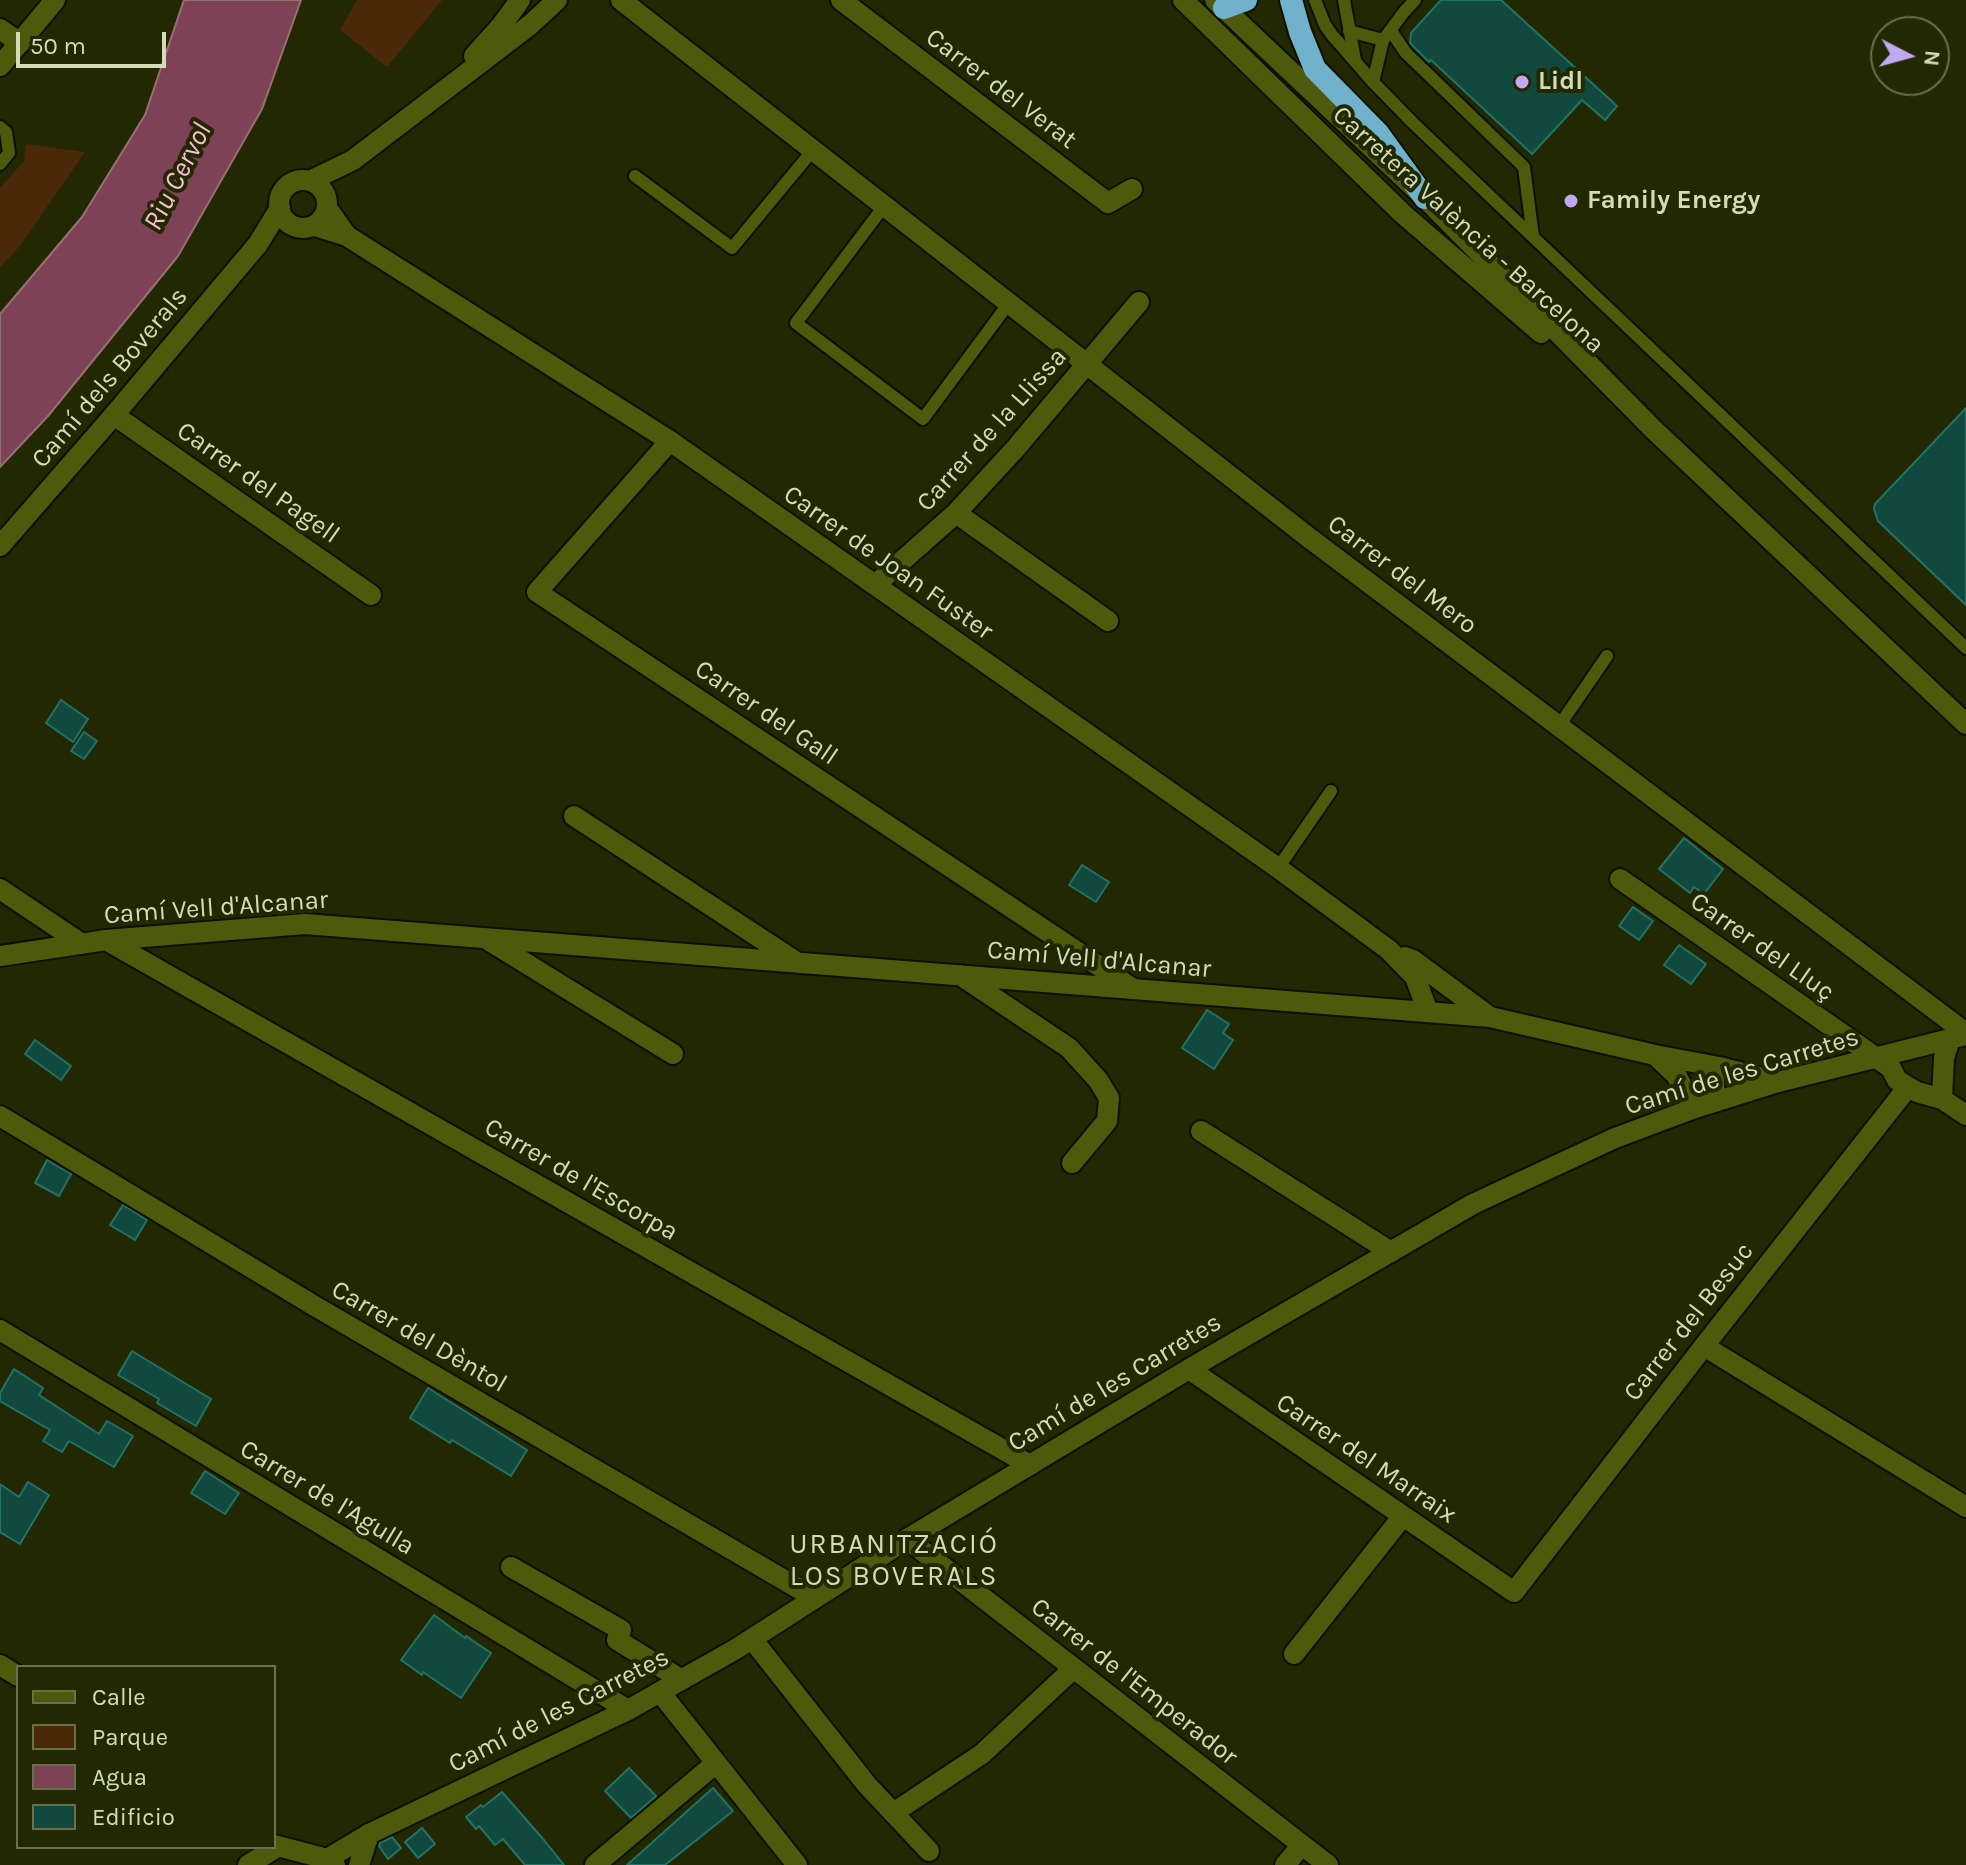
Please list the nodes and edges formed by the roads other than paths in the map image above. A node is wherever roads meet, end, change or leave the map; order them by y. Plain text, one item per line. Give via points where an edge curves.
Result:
1 (55, 0) edge
2 (520, 0) edge
3 (557, 0) edge
4 (621, 0) edge
5 (841, 0) edge
6 (1183, 0) edge
7 (1198, 0) edge
8 (1246, 0) edge
9 (1291, 0) edge
10 (1315, 0) edge
11 (1415, 0) edge
12 (1344, 1) edge
13 (1222, 3) edge
14 (1401, 6) edge
15 (0, 29) edge
16 (1349, 31) junction
17 (1387, 36) junction
18 (20, 43) junction
19 (1355, 60) junction
20 (0, 66) edge
21 (1373, 82) junction
22 (443, 92) junction
23 (0, 127) edge
24 (813, 150) junction
25 (353, 160) junction
26 (0, 164) edge
27 (635, 176) dead end
28 (310, 181) junction
29 (1132, 189) dead end
30 (1425, 198) junction
31 (327, 203) junction
32 (884, 206) junction
33 (280, 208) junction
34 (1403, 214) junction
35 (306, 227) junction
36 (347, 236) junction
37 (1533, 237) junction
38 (258, 244) junction
39 (1139, 302) dead end
40 (1009, 303) junction
41 (1087, 364) junction
42 (114, 415) junction
43 (1653, 429) junction
44 (670, 441) junction
45 (956, 513) junction
46 (0, 546) edge
47 (875, 585) junction
48 (371, 595) dead end
49 (1108, 621) dead end
50 (1966, 648) edge
51 (1607, 656) dead end
52 (1966, 724) edge
53 (1559, 726) junction
54 (1331, 791) dead end
55 (574, 816) dead end
56 (1278, 868) junction
57 (1620, 879) dead end
58 (0, 889) edge
59 (485, 938) junction
60 (106, 940) junction
61 (82, 944) junction
62 (1389, 950) junction
63 (0, 956) edge
64 (796, 962) junction
65 (1427, 971) junction
66 (960, 975) junction
67 (1134, 989) junction
68 (1399, 1010) junction
69 (1433, 1013) junction
70 (1490, 1017) junction
71 (1961, 1036) edge
72 (673, 1054) dead end
73 (1655, 1055) junction
74 (1875, 1058) junction
75 (1704, 1064) junction
76 (1778, 1082) junction
77 (1682, 1083) junction
78 (1908, 1087) junction
79 (1942, 1099) junction
80 (1705, 1105) junction
81 (1966, 1115) edge
82 (0, 1116) edge
83 (1673, 1116) junction
84 (1201, 1131) dead end
85 (1072, 1163) dead end
86 (1391, 1252) junction
87 (0, 1330) edge
88 (1704, 1346) junction
89 (1189, 1369) junction
90 (1030, 1465) junction
91 (1966, 1507) edge
92 (1403, 1516) junction
93 (907, 1539) junction
94 (511, 1567) dead end
95 (1514, 1592) joint
96 (815, 1598) junction
97 (752, 1639) junction
98 (1294, 1654) dead end
99 (1074, 1668) junction
100 (682, 1680) junction
101 (660, 1692) junction
102 (628, 1710) junction
103 (716, 1763) junction
104 (893, 1813) junction
105 (369, 1834) junction
106 (1302, 1845) junction
107 (276, 1846) edge
108 (271, 1849) edge
109 (929, 1851) dead end
110 (331, 1862) edge
111 (248, 1865) edge
112 (359, 1865) edge
113 (595, 1865) edge
114 (797, 1865) edge
115 (1285, 1865) edge
116 (1328, 1865) edge

1 - 18 street
2 - 22 street
3 - 22 street
4 - 24 street, Carrer del Mero
5 - 29 street, Carrer del Verat via 1108,203
6 - 34 street, Carretera València - Barcelona
7 - 13 street
8 - 13 highway
9 - 30 highway via 1315,69 1378,133
10 - 19 lane via 1325,25
11 - 14 lane
12 - 16 lane
13 - 30 street, Carretera València - Barcelona
13 - 34 street via 1234,34
14 - 17 lane
15 - 18 street
16 - 17 lane
16 - 19 lane
17 - 21 lane
17 - 37 lane via 1524,167
18 - 20 street
19 - 21 lane
21 - 37 lane
22 - 25 street
23 - 26 lane via 6,132 9,153
24 - 27 lane via 732,248
24 - 32 street, Carrer del Mero
25 - 28 street
25 - 31 street
28 - 31 street
28 - 33 street via 290,184
30 - 43 street, Carretera València - Barcelona
31 - 35 street via 321,221
31 - 36 street, Carrer de Joan Fuster
32 - 40 street, Carrer del Mero
32 - 40 lane via 796,323 923,419
33 - 35 street via 285,220
33 - 38 street, Camí dels Boverals
34 - 43 street, Carretera València - Barcelona
35 - 36 street, Carrer de Joan Fuster
35 - 38 street, Camí dels Boverals
36 - 44 street, Carrer de Joan Fuster
37 - 50 lane
38 - 42 street, Camí dels Boverals
39 - 41 street, Carrer de la Llissa
40 - 41 street, Carrer del Mero
41 - 45 street, Carrer de la Llissa
41 - 53 street, Carrer del Mero
42 - 46 street, Camí dels Boverals
42 - 48 street, Carrer del Pagell
43 - 52 street, Carretera València - Barcelona
44 - 47 street, Carrer de Joan Fuster
44 - 67 street, Carrer del Gall via 537,592
45 - 47 street, Carrer de la Llissa
45 - 49 street
47 - 56 street, Carrer de Joan Fuster
51 - 53 lane
53 - 71 street, Carrer del Mero
54 - 56 lane
55 - 64 street
56 - 62 street, Carrer de Joan Fuster
57 - 74 street, Carrer del Lluç
58 - 61 street
59 - 60 street, Camí Vell d'Alcanar via 305,924
59 - 64 street, Camí Vell d'Alcanar
59 - 72 street, Camí Vell d'Alcanar
60 - 61 street, Camí Vell d'Alcanar
60 - 90 street, Carrer de l'Escorpa
61 - 63 street, Camí Vell d'Alcanar
62 - 65 street, Carrer de Joan Fuster
62 - 68 street via 1407,998
62 - 69 street, Carrer de Joan Fuster via 1415,977
64 - 66 street, Camí Vell d'Alcanar
65 - 69 street via 1437,995
65 - 70 street, Carrer de Joan Fuster
66 - 67 street, Camí Vell d'Alcanar
66 - 85 street via 1069,1048 1109,1098 1107,1121
67 - 68 street, Camí Vell d'Alcanar
68 - 69 street, Camí Vell d'Alcanar
69 - 70 street, Camí Vell d'Alcanar
70 - 73 street, Camí Vell d'Alcanar
71 - 74 street, Camí de les Carretes
71 - 79 street via 1944,1058
73 - 75 street, Camí Vell d'Alcanar
73 - 77 street
74 - 76 street, Camí de les Carretes
74 - 78 street, Carrer del Lluç
75 - 76 street, Camí Vell d'Alcanar
75 - 80 street via 1714,1079
76 - 80 street, Camí de les Carretes
77 - 80 street
77 - 83 street
78 - 79 street
78 - 88 street, Carrer del Besuc
79 - 81 street
80 - 83 street, Camí de les Carretes
82 - 96 street, Carrer del Dèntol
83 - 86 street, Camí de les Carretes via 1473,1204
84 - 86 street
86 - 89 street, Camí de les Carretes
87 - 102 street, Carrer de l'Agulla
88 - 91 street
88 - 95 street, Carrer del Besuc
89 - 90 street, Camí de les Carretes
89 - 92 street, Carrer del Marraix
90 - 93 street, Camí de les Carretes
92 - 95 street, Carrer del Marraix
92 - 98 street
93 - 96 street, Camí de les Carretes
93 - 99 street, Carrer de l'Emperador
94 - 100 street via 621,1630 617,1640
96 - 97 street, Camí de les Carretes
97 - 100 street, Camí de les Carretes
97 - 104 street
99 - 104 street via 982,1754
99 - 106 street, Carrer de l'Emperador
100 - 101 street, Camí de les Carretes
101 - 102 street, Camí de les Carretes
101 - 103 street
102 - 105 street, Camí de les Carretes
103 - 113 street
103 - 114 street
104 - 109 street
105 - 110 street, Camí de les Carretes
105 - 112 street
106 - 115 street
106 - 116 street, Carrer de l'Emperador
107 - 110 street
108 - 111 street

